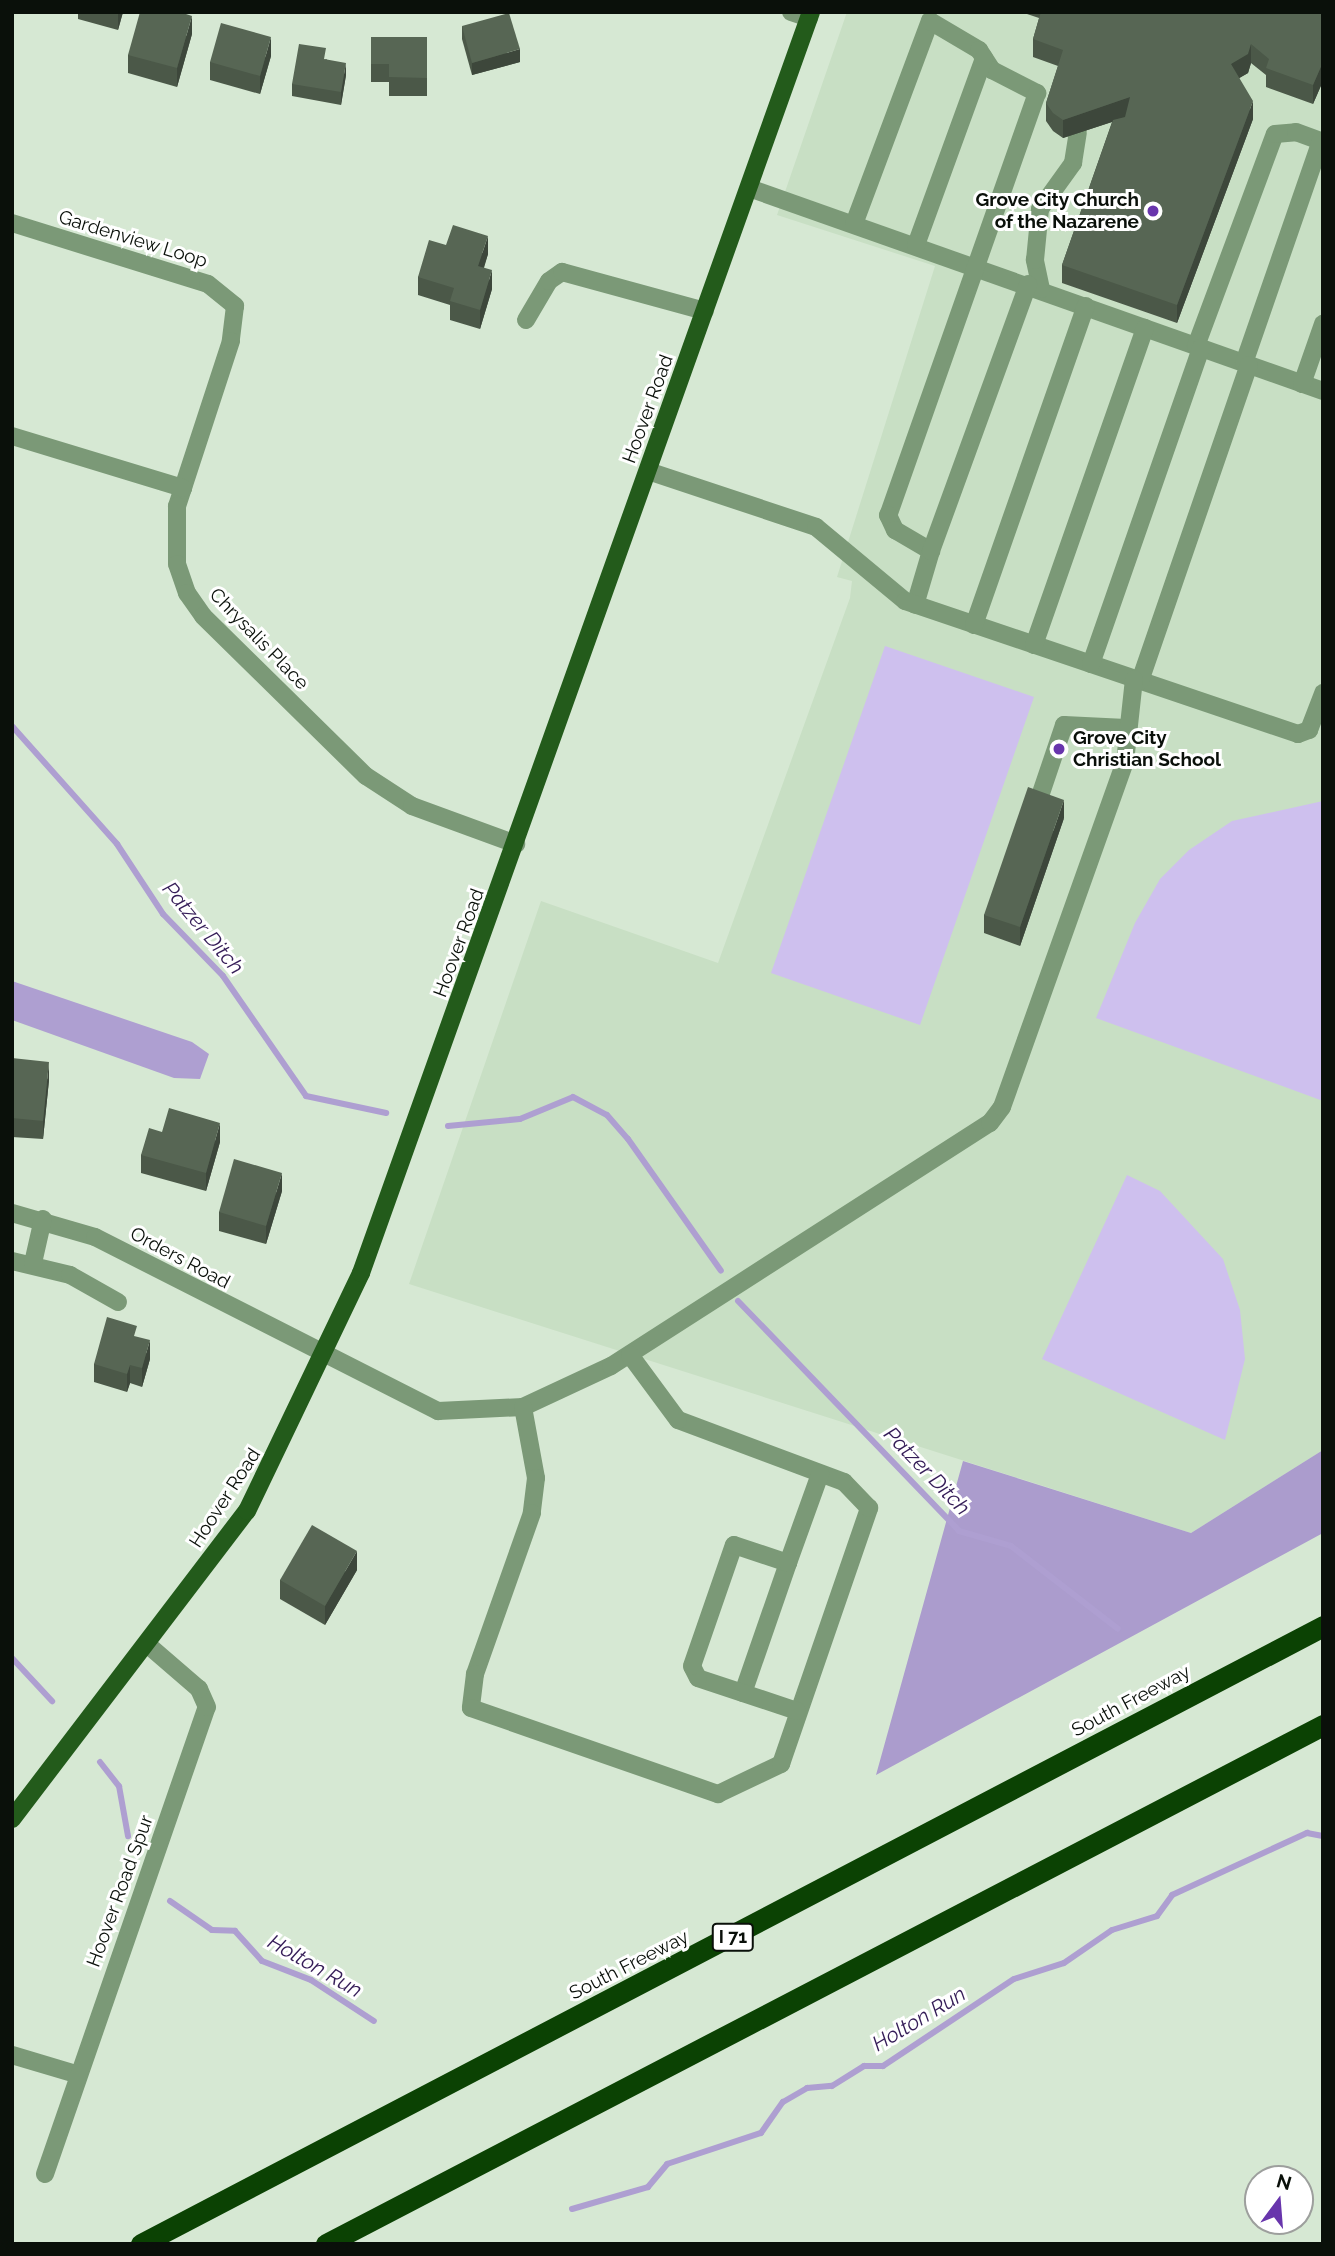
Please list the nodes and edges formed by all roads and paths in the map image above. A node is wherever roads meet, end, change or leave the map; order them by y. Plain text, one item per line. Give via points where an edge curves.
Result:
1 (791, 12) edge
2 (810, 15) edge
3 (984, 58) junction
4 (1078, 132) edge
5 (1322, 142) edge
6 (749, 188) junction
7 (12, 223) edge
8 (854, 224) junction
9 (916, 245) junction
10 (975, 265) junction
11 (1035, 287) junction
12 (235, 306) joint
13 (1086, 306) junction
14 (705, 312) junction
15 (526, 320) dead end
16 (1323, 324) edge
17 (1145, 328) junction
18 (1198, 347) junction
19 (1247, 364) junction
20 (1302, 384) junction
21 (1323, 391) edge
22 (12, 436) edge
23 (648, 471) junction
24 (183, 488) junction
25 (931, 551) junction
26 (915, 605) junction
27 (974, 625) junction
28 (1034, 645) junction
29 (1091, 664) junction
30 (1137, 680) junction
31 (1323, 693) edge
32 (1126, 727) junction
33 (1040, 796) edge
34 (516, 844) junction
35 (12, 1213) edge
36 (43, 1219) junction
37 (12, 1261) edge
38 (33, 1264) junction
39 (118, 1302) dead end
40 (322, 1355) junction
41 (630, 1355) junction
42 (523, 1407) junction
43 (820, 1474) junction
44 (788, 1563) junction
45 (1323, 1626) edge
46 (148, 1645) junction
47 (743, 1693) junction
48 (797, 1711) junction
49 (1323, 1725) edge
50 (12, 1819) edge
51 (12, 2055) edge
52 (76, 2074) junction
53 (45, 2174) dead end
54 (141, 2244) edge
55 (326, 2244) edge

1 - 2 street
2 - 6 main road, Hoover Road
3 - 8 street via 930,21
3 - 9 street
3 - 10 street via 992,70 1037,93
4 - 11 street via 1073,163 1040,209
5 - 18 street via 1296,132 1275,134
5 - 19 street
6 - 8 street
6 - 14 main road, Hoover Road
7 - 12 street, Gardenview Loop via 208,284
8 - 9 street
9 - 10 street
10 - 11 street
10 - 25 street via 888,515 895,530
11 - 13 street
11 - 25 street
12 - 24 street, Chrysalis Place via 231,341
13 - 17 street
13 - 27 street
14 - 15 street via 562,272 549,281
14 - 23 main road, Hoover Road
16 - 20 street
17 - 18 street
17 - 28 street
18 - 19 street
18 - 29 street
19 - 20 street
19 - 30 street
20 - 21 street
22 - 24 street
23 - 26 street via 816,527
23 - 34 main road, Hoover Road
24 - 34 street, Chrysalis Place via 173,534 177,564 203,616 366,776 412,806
25 - 26 street
26 - 27 street
27 - 28 street
28 - 29 street
29 - 30 street
30 - 31 street via 1298,734 1309,730
30 - 32 street
32 - 33 street via 1064,725
32 - 41 street via 1125,762 1011,1088 990,1123
34 - 40 main road, Hoover Road via 361,1273
35 - 36 street, Orders Road
36 - 38 street
36 - 40 street, Orders Road via 94,1237
37 - 38 street
38 - 39 street
40 - 42 street, Orders Road via 438,1410
40 - 46 main road, Hoover Road via 262,1486
41 - 42 street
41 - 43 street via 678,1420
42 - 48 street via 536,1478 533,1513 475,1674 471,1708 718,1794 781,1764
43 - 44 street
43 - 48 street via 862,1494 869,1508
44 - 47 street
44 - 47 street via 734,1545 692,1666 698,1678
45 - 54 highway, South Freeway / I 71
46 - 50 main road, Hoover Road
46 - 52 street, Hoover Road Spur via 199,1689 207,1707
47 - 48 street
49 - 55 highway
51 - 52 street
52 - 53 street, Hoover Road Spur

